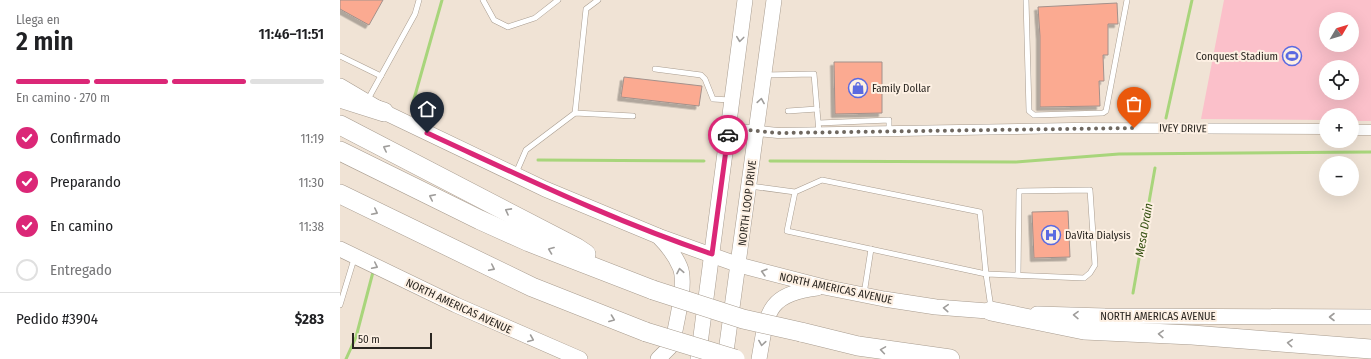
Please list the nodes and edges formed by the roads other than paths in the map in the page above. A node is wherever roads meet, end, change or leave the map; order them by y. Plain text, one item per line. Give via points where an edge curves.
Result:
1 (419, 0) edge
2 (483, 0) edge
3 (558, 0) edge
4 (598, 0) edge
5 (745, 0) edge
6 (774, 0) edge
7 (1026, 0) edge
8 (1128, 0) edge
9 (340, 56) edge
10 (655, 69) dead end
11 (764, 75) junction
12 (381, 76) junction
13 (340, 86) edge
14 (340, 98) edge
15 (733, 100) junction
16 (366, 102) junction
17 (818, 109) junction
18 (788, 111) dead end
19 (384, 112) junction
20 (575, 113) junction
21 (633, 116) dead end
22 (340, 125) edge
23 (729, 128) junction
24 (819, 128) junction
25 (1319, 129) edge
26 (1359, 130) edge
27 (1371, 130) edge
28 (756, 131) junction
29 (340, 151) edge
30 (515, 174) junction
31 (749, 186) junction
32 (795, 192) junction
33 (340, 194) edge
34 (658, 236) junction
35 (340, 249) edge
36 (871, 249) junction
37 (712, 254) junction
38 (355, 256) junction
39 (739, 264) junction
40 (613, 274) junction
41 (986, 274) junction
42 (1018, 275) junction
43 (824, 287) junction
44 (864, 295) junction
45 (340, 305) edge
46 (991, 311) junction
47 (1371, 317) edge
48 (1371, 349) edge
49 (580, 359) edge
50 (658, 359) edge
51 (698, 359) edge
52 (725, 359) edge
53 (735, 359) edge
54 (759, 359) edge
55 (950, 359) edge

1 - 12 lane via 415,14
2 - 3 lane via 494,20 508,27 535,18
4 - 20 lane via 586,9
5 -> 15 main road
6 - 11 main road, NORTH LOOP DRIVE
7 - 8 lane via 1029,112 1034,115 1106,111
9 - 12 lane
10 - 15 lane via 701,75 713,99
11 - 17 lane via 814,74
28 -> 11 main road, NORTH LOOP DRIVE
12 - 16 lane
13 - 16 main road, NORTH AMERICAS AVENUE
14 - 19 highway
15 - 23 main road
16 - 19 main road, NORTH AMERICAS AVENUE
17 - 18 lane
17 - 24 lane
19 - 30 main road, NORTH AMERICAS AVENUE
20 - 21 lane
20 - 30 lane via 526,150
40 -> 22 highway via 577,248
23 - 28 street, IVEY DRIVE
23 - 37 main road
24 - 25 street, IVEY DRIVE via 889,131 1073,128
24 - 28 street, IVEY DRIVE via 778,133
26 - 27 street
28 - 31 main road, NORTH LOOP DRIVE
40 -> 29 highway via 480,220
30 - 34 main road, NORTH AMERICAS AVENUE
31 - 32 lane
31 - 39 main road, NORTH LOOP DRIVE
32 - 36 lane via 787,231
32 - 41 lane via 822,180 980,212
33 -> 53 highway, bridge via 532,287 646,332
34 - 37 main road, NORTH AMERICAS AVENUE
50 -> 34 main road via 673,341 682,273 672,252
35 - 38 main road, NORTH AMERICAS AVENUE
36 - 41 lane
36 - 44 lane
37 - 39 main road, NORTH AMERICAS AVENUE
37 - 51 main road
38 - 45 lane
38 -> 49 main road, NORTH AMERICAS AVENUE via 456,305
43 -> 39 main road, NORTH AMERICAS AVENUE
39 - 52 main road, NORTH LOOP DRIVE
55 -> 40 highway, bridge via 858,346 743,319 653,290
41 - 42 lane
41 - 46 lane
42 - 42 lane via 1019,191 1090,190 1095,265 1090,273 1084,278
43 - 44 main road, NORTH AMERICAS AVENUE
43 -> 54 main road via 798,291 777,301 768,314
46 -> 44 main road, NORTH AMERICAS AVENUE via 936,307
47 -> 46 main road, NORTH AMERICAS AVENUE via 1105,316
48 -> 46 highway via 1192,335 1084,330

